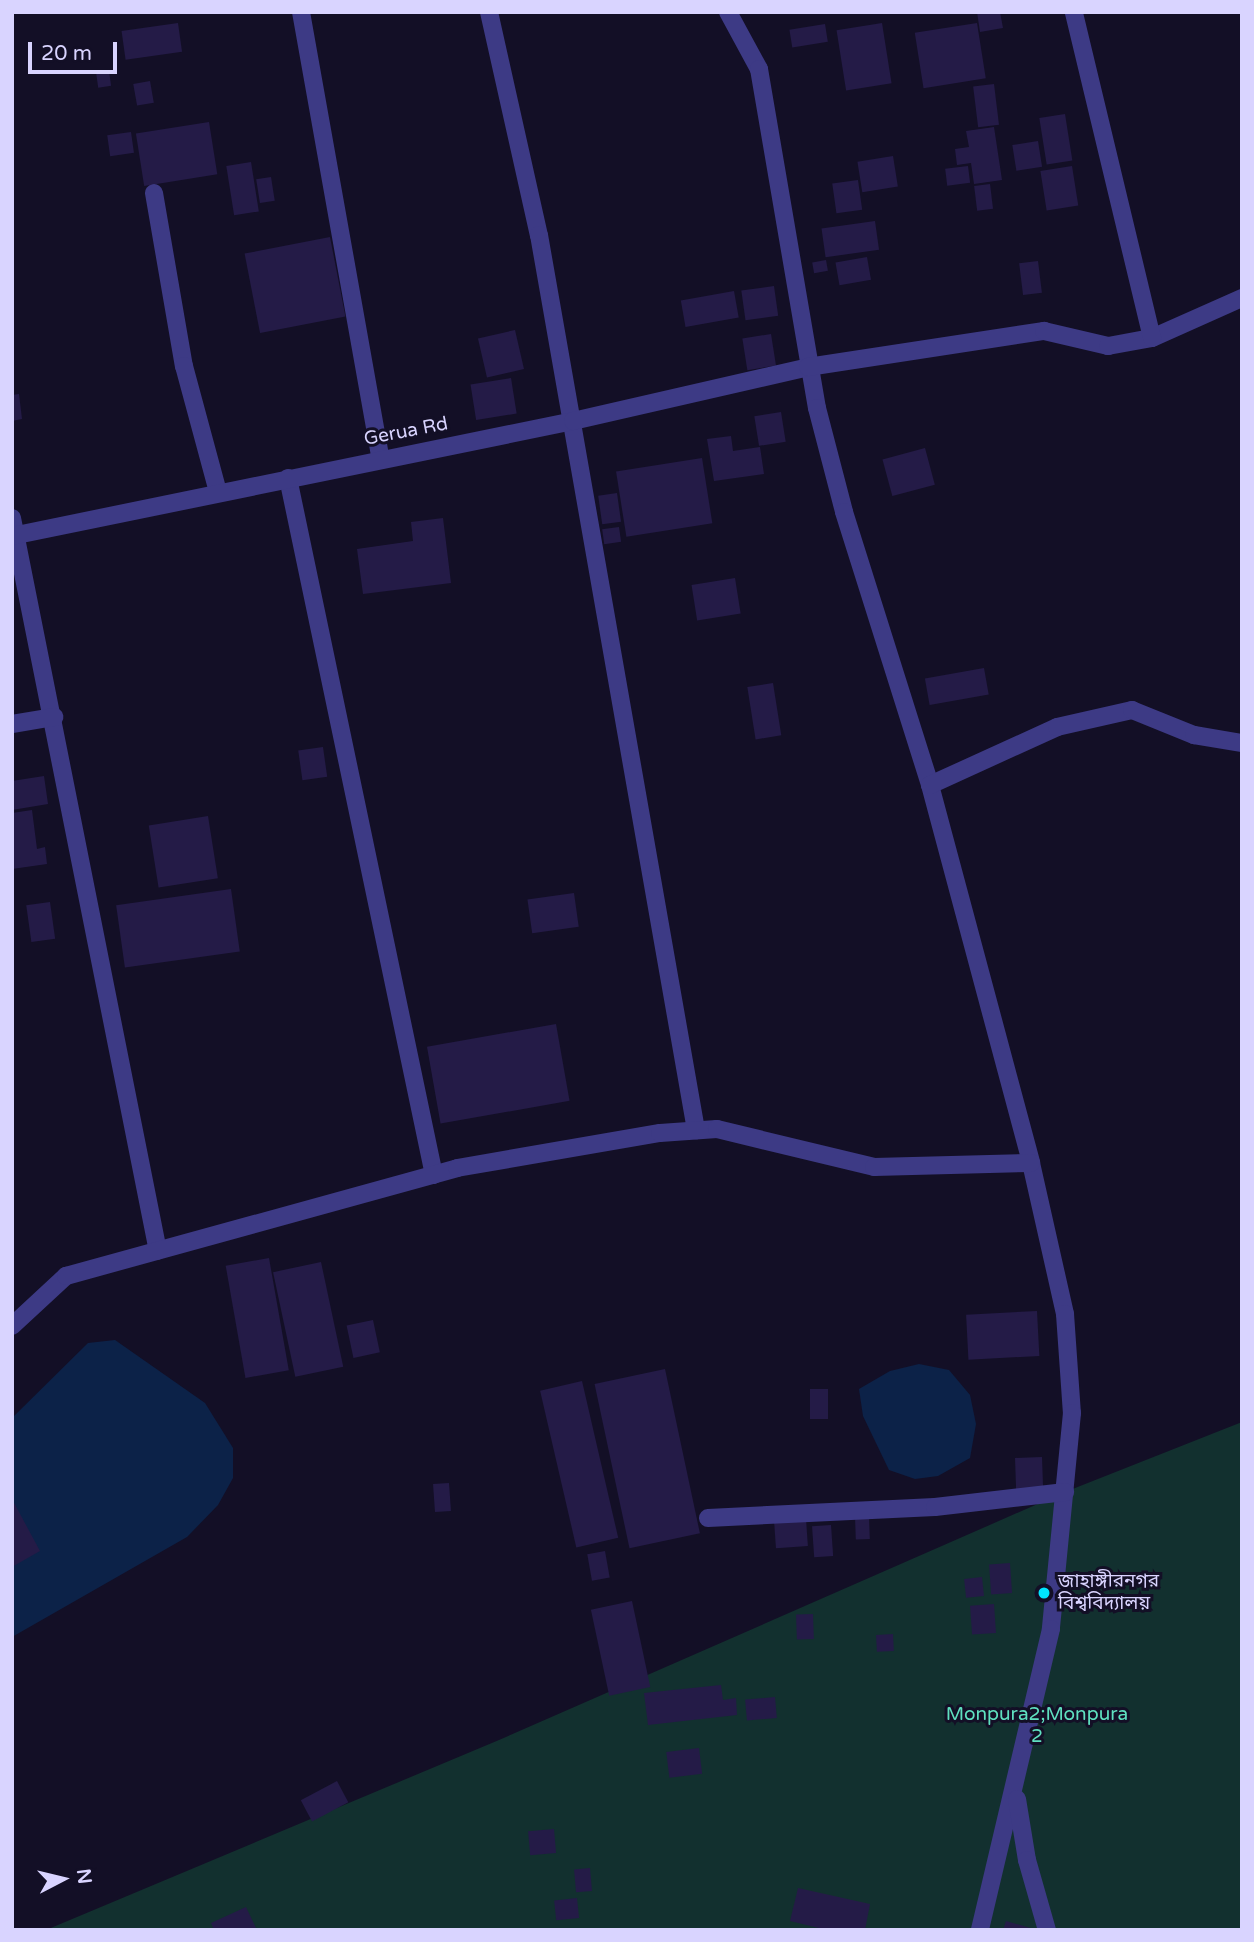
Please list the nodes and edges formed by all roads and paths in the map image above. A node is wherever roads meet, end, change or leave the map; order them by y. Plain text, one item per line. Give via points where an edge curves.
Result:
1 (301, 12) edge
2 (489, 12) edge
3 (728, 12) edge
4 (1074, 12) edge
5 (154, 193) dead end
6 (1242, 298) edge
7 (1152, 338) junction
8 (808, 367) junction
9 (573, 421) junction
10 (381, 459) junction
11 (288, 478) junction
12 (218, 492) junction
13 (14, 530) edge
14 (54, 717) junction
15 (12, 724) edge
16 (1242, 743) edge
17 (930, 785) junction
18 (696, 1130) junction
19 (1031, 1163) junction
20 (434, 1175) junction
21 (158, 1251) junction
22 (12, 1326) edge
23 (1065, 1492) junction
24 (708, 1518) dead end
25 (1015, 1788) junction
26 (980, 1930) edge
27 (1047, 1930) edge

1 - 10 street
2 - 9 street via 539,235
3 - 8 street via 759,69
4 - 7 street
5 - 12 street via 184,366
6 - 7 street, Gerua Rd
7 - 8 street, Gerua Rd via 1108,346 1044,331
8 - 9 street, Gerua Rd
8 - 17 street via 844,512
9 - 10 street, Gerua Rd
9 - 18 street
10 - 11 street, Gerua Rd
11 - 12 street, Gerua Rd
11 - 20 street
12 - 13 street, Gerua Rd
13 - 14 street
14 - 15 street
14 - 21 street
16 - 17 street via 1194,735 1132,710 1057,727
17 - 19 street
18 - 19 street via 717,1129 874,1167
18 - 20 street
19 - 23 street via 1065,1314 1072,1413
20 - 21 street
21 - 22 street via 66,1276
23 - 24 street via 934,1507
23 - 25 street via 1051,1629
25 - 26 street
25 - 27 street via 1027,1860

